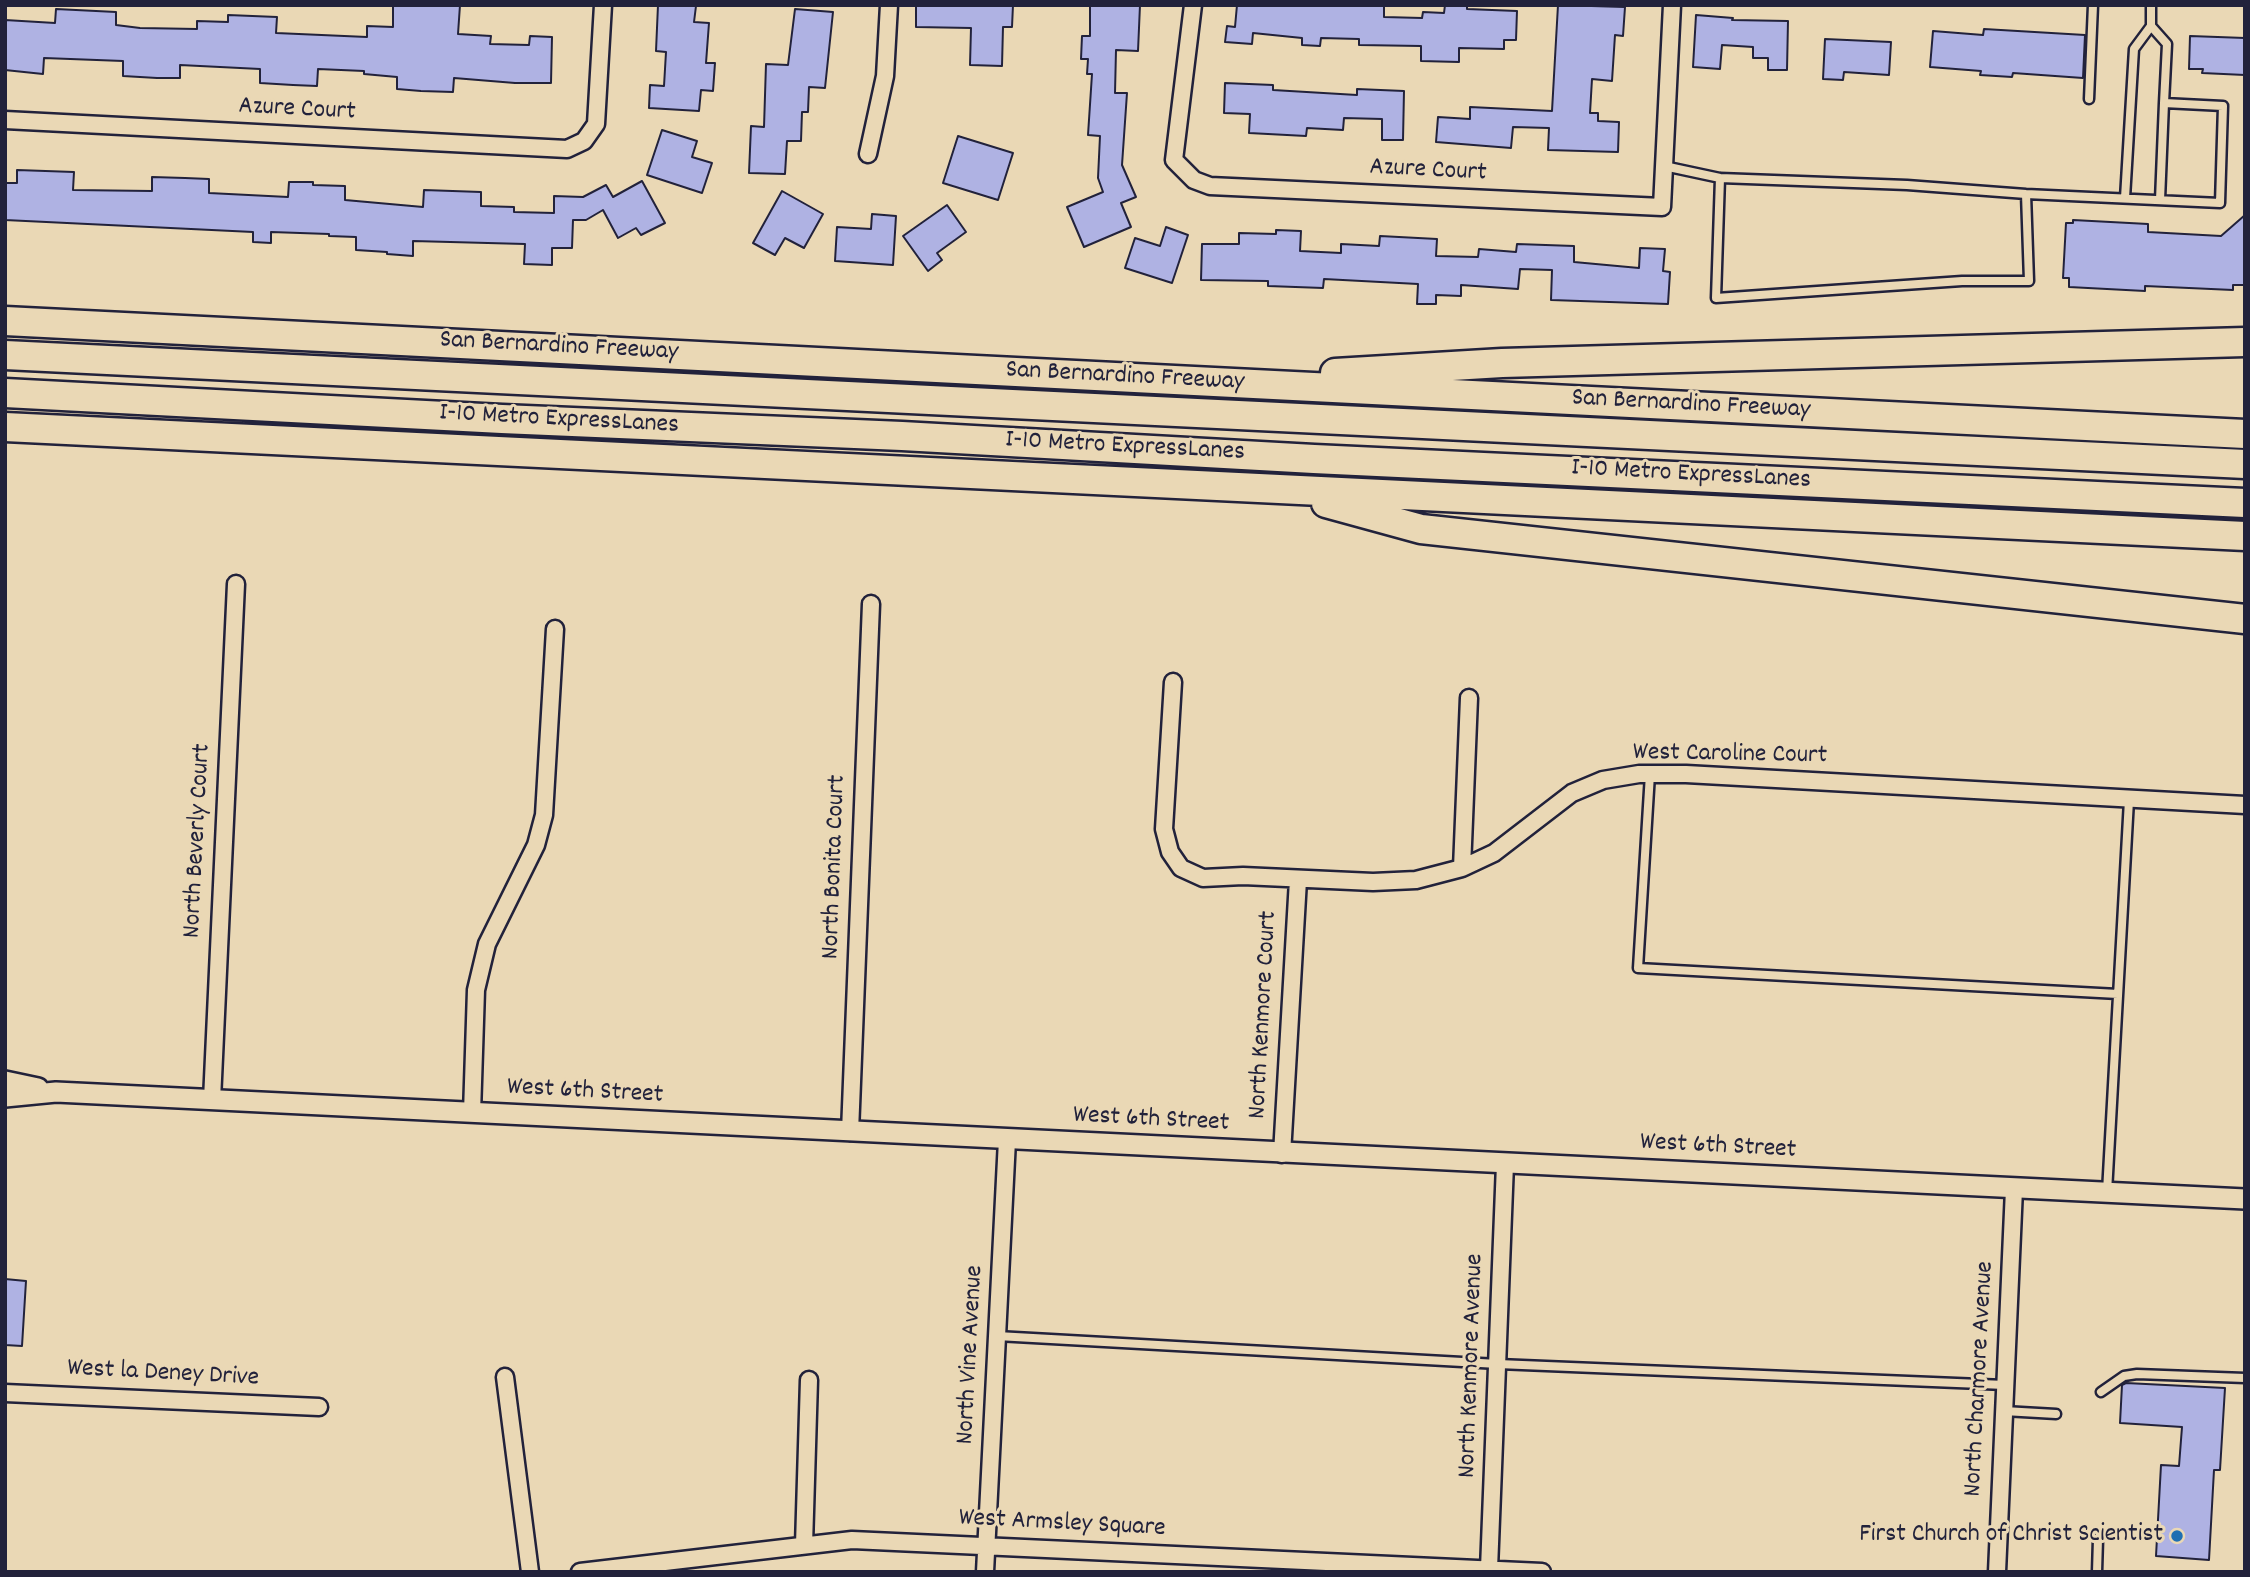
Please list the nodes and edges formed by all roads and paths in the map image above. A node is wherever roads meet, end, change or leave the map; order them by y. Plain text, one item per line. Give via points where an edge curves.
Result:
1 (603, 5) edge
2 (889, 5) edge
3 (1194, 5) edge
4 (1672, 5) edge
5 (2092, 5) edge
6 (2151, 5) edge
7 (2151, 26) junction
8 (2089, 99) dead end
9 (2164, 103) junction
10 (5, 120) edge
11 (868, 153) dead end
12 (1664, 166) junction
13 (1720, 178) junction
14 (2026, 194) junction
15 (2124, 198) junction
16 (2160, 200) junction
17 (5, 321) edge
18 (2245, 342) edge
19 (5, 355) edge
20 (1195, 382) junction
21 (5, 393) edge
22 (5, 427) edge
23 (2245, 434) edge
24 (2245, 464) edge
25 (1272, 488) junction
26 (2245, 503) edge
27 (2245, 536) edge
28 (236, 584) dead end
29 (871, 604) dead end
30 (2245, 619) edge
31 (555, 629) dead end
32 (1173, 682) dead end
33 (1469, 698) dead end
34 (1650, 774) junction
35 (2129, 800) junction
36 (2245, 805) edge
37 (1462, 868) junction
38 (1298, 880) junction
39 (2118, 994) junction
40 (5, 1081) edge
41 (56, 1092) junction
42 (5, 1097) edge
43 (212, 1100) junction
44 (472, 1113) junction
45 (850, 1132) junction
46 (1007, 1140) junction
47 (1282, 1154) junction
48 (1506, 1164) junction
49 (2014, 1189) junction
50 (2106, 1193) junction
51 (2245, 1199) edge
52 (997, 1336) junction
53 (1498, 1364) junction
54 (505, 1377) dead end
55 (2245, 1378) edge
56 (809, 1380) dead end
57 (2006, 1385) junction
58 (5, 1392) edge
59 (2101, 1392) dead end
60 (319, 1407) dead end
61 (2004, 1412) junction
62 (2056, 1414) dead end
63 (2098, 1539) dead end
64 (804, 1545) junction
65 (987, 1546) junction
66 (1489, 1569) junction
67 (530, 1572) edge
68 (580, 1572) edge
69 (985, 1572) edge
70 (1542, 1572) edge
71 (1997, 1572) edge
72 (2096, 1572) edge

1 - 10 street, Azure Court via 596,124 584,141 567,149
2 - 11 street via 885,76
3 - 12 street, Azure Court via 1174,160 1194,180 1210,186 1662,207
4 - 12 street
5 - 8 lane
6 - 7 lane
7 - 9 lane via 2167,44
7 - 15 lane via 2134,49
9 - 16 lane
9 - 16 lane via 2223,106 2220,203
12 - 13 lane
13 - 14 lane
13 - 14 lane via 1716,298 1962,281 2029,281
14 - 15 lane
15 - 16 lane
17 - 20 highway, San Bernardino Freeway
18 - 20 highway via 1502,363
19 - 24 highway, I-10 Metro ExpressLanes
20 - 23 highway, San Bernardino Freeway
21 - 26 highway, I-10 Metro ExpressLanes
22 - 25 highway
25 - 27 highway
25 - 30 highway via 1421,529
28 - 43 street, North Beverly Court
29 - 45 street, North Bonita Court
31 - 44 street via 544,815 536,845 487,944 476,990
32 - 38 street, West Caroline Court via 1164,829 1170,852 1181,867 1203,878
33 - 37 street
34 - 35 street, West Caroline Court
34 - 37 street, West Caroline Court via 1603,780 1572,793 1494,853
34 - 39 lane via 1637,968
35 - 36 street, West Caroline Court
35 - 39 lane
37 - 38 street, West Caroline Court via 1416,880
38 - 47 street, North Kenmore Court
39 - 50 lane
40 - 41 street, West 6th Street
41 - 42 street, West 6th Street
41 - 43 street, West 6th Street
43 - 44 street, West 6th Street
44 - 45 street, West 6th Street
45 - 46 street, West 6th Street
46 - 47 street, West 6th Street
46 - 52 street, North Vine Avenue
47 - 48 street, West 6th Street
48 - 49 street, West 6th Street
48 - 53 street, North Kenmore Avenue
49 - 50 street, West 6th Street
49 - 57 street, North Charmore Avenue
50 - 51 street, West 6th Street
52 - 53 lane
52 - 65 street, North Vine Avenue
53 - 57 lane
53 - 66 street, North Kenmore Avenue
54 - 67 street
55 - 59 lane via 2137,1374 2124,1376
56 - 64 street
57 - 61 street, North Charmore Avenue
58 - 60 street, West la Deney Drive
61 - 62 lane
61 - 71 street, North Charmore Avenue
63 - 72 lane
64 - 65 street, West Armsley Square via 852,1541
64 - 68 street, West Armsley Square
65 - 66 street, West Armsley Square
65 - 69 street, North Vine Avenue
66 - 70 street, West Armsley Square

